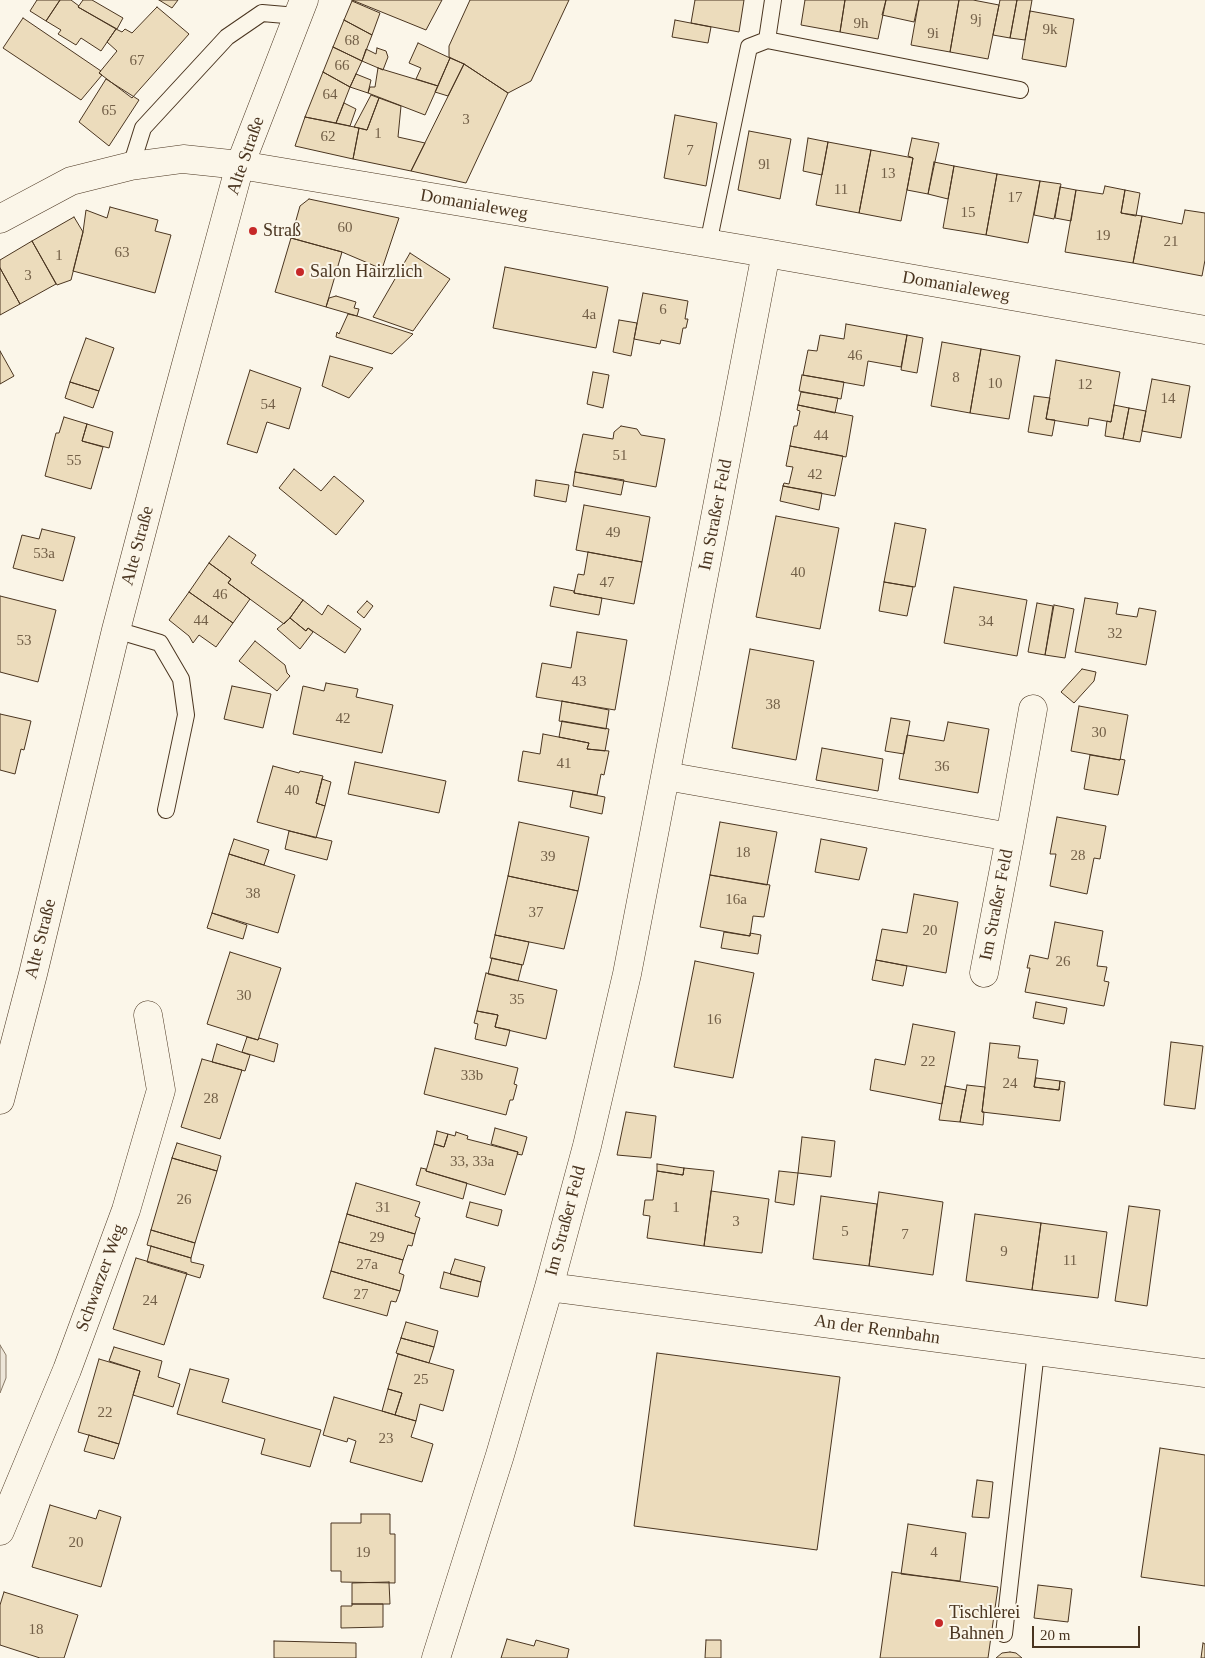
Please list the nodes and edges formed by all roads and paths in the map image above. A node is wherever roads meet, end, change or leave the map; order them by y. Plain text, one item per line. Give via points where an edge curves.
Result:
1 (773, 0) edge
2 (300, 8) edge
3 (767, 40) junction
4 (1020, 90) dead end
5 (240, 165) junction
6 (131, 166) junction
7 (0, 219) edge
8 (708, 244) junction
9 (766, 253) junction
10 (1205, 330) edge
11 (116, 630) junction
12 (1033, 709) dead end
13 (666, 776) junction
14 (166, 810) dead end
15 (1010, 836) junction
16 (984, 973) dead end
17 (148, 1016) dead end
18 (0, 1100) edge
19 (549, 1287) junction
20 (1036, 1351) junction
21 (1205, 1373) edge
22 (0, 1532) edge
23 (1004, 1634) dead end
24 (436, 1658) edge

1 - 3 lane
2 - 5 street, Alte Straße
2 - 6 lane via 262,13 227,37 143,128
3 - 4 lane
3 - 8 lane via 749,47
5 - 6 street, Domanialeweg via 183,159
5 - 8 street, Domanialeweg
5 - 11 street, Alte Straße
6 - 7 street, Domanialeweg via 71,181
8 - 9 street, Domanialeweg
9 - 10 street, Domanialeweg
9 - 13 street, Im Straßer Feld
11 - 14 lane via 160,643 181,679 186,715
11 - 18 street, Alte Straße
12 - 15 street, Im Straßer Feld
13 - 15 street, Im Straßer Feld
13 - 19 street, Im Straßer Feld via 627,974 587,1146
15 - 16 street, Im Straßer Feld
17 - 22 street, Schwarzer Weg via 161,1090 126,1210 67,1370
19 - 20 street, An der Rennbahn
19 - 24 street, Im Straßer Feld
20 - 21 street, An der Rennbahn
20 - 23 lane

